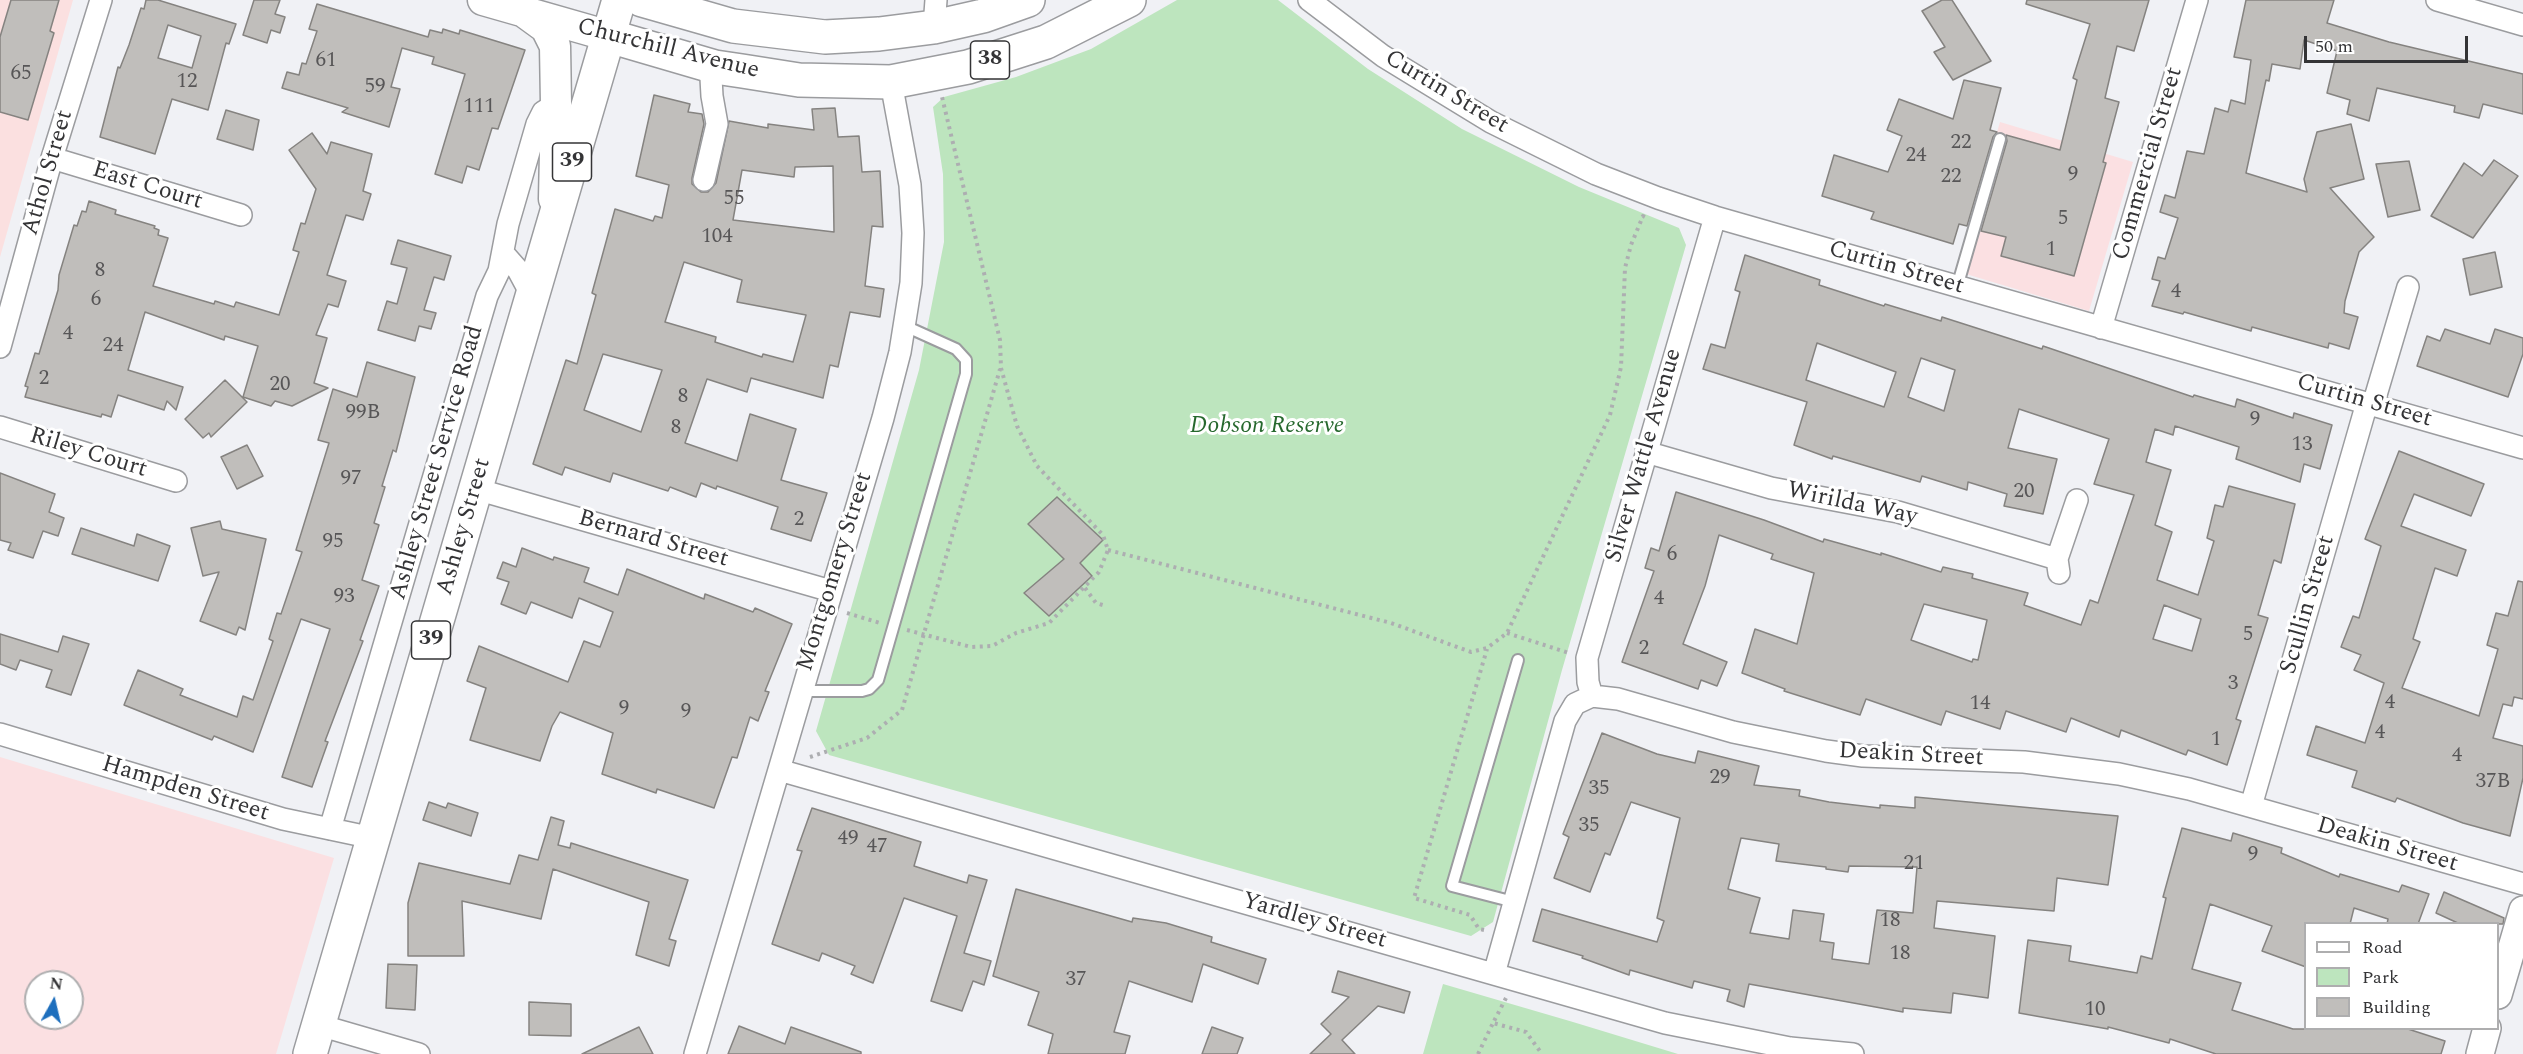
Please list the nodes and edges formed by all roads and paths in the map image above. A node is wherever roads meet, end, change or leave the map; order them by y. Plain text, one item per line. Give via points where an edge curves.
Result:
1 (101, 0) edge
2 (483, 0) edge
3 (619, 0) edge
4 (642, 0) edge
5 (1028, 0) edge
6 (1129, 0) edge
7 (1309, 0) edge
8 (2197, 0) edge
9 (2437, 0) edge
10 (524, 12) junction
11 (935, 13) edge
12 (2523, 25) edge
13 (879, 34) junction
14 (609, 36) junction
15 (715, 67) junction
16 (930, 76) junction
17 (891, 82) junction
18 (556, 104) junction
19 (2000, 139) dead end
20 (52, 158) junction
21 (704, 180) dead end
22 (1658, 198) junction
23 (241, 215) dead end
24 (1715, 217) junction
25 (553, 226) junction
26 (503, 253) junction
27 (1957, 286) junction
28 (2408, 287) dead end
29 (532, 296) junction
30 (905, 326) junction
31 (2101, 328) junction
32 (0, 347) edge
33 (1001, 368) dead end
34 (2370, 404) junction
35 (0, 427) edge
36 (2523, 448) edge
37 (1646, 452) junction
38 (176, 481) dead end
39 (476, 489) junction
40 (2077, 500) dead end
41 (1108, 550) dead end
42 (1085, 588) dead end
43 (831, 591) junction
44 (1106, 606) dead end
45 (1507, 633) junction
46 (1487, 648) junction
47 (1587, 658) junction
48 (1518, 660) dead end
49 (801, 691) junction
50 (1592, 696) junction
51 (0, 734) edge
52 (806, 758) dead end
53 (779, 770) junction
54 (2251, 806) junction
55 (330, 829) junction
56 (373, 838) junction
57 (2523, 884) edge
58 (1514, 903) junction
59 (2523, 910) edge
60 (1505, 936) junction
61 (1494, 974) junction
62 (1515, 980) junction
63 (2499, 992) edge
64 (1493, 1023) junction
65 (2487, 1030) edge
66 (314, 1040) edge
67 (418, 1054) edge
68 (694, 1054) edge
69 (1478, 1054) edge
70 (1542, 1054) edge
71 (1853, 1054) edge
72 (2480, 1054) edge

1 - 20 street, Athol Street
2 - 10 main road, Churchill Avenue / 38
3 - 14 main road, Ashley Street / 39
4 - 13 main road, Churchill Avenue / 38 via 733,26 777,33 825,37
5 - 11 main road, Churchill Avenue / 38 via 983,16
6 - 16 main road, Churchill Avenue / 38 via 1046,42
7 - 22 street, Curtin Street via 1383,56 1491,122 1596,174
8 - 31 street, Commercial Street
9 - 12 street
10 - 14 main road, Churchill Avenue / 38
10 - 18 main road via 543,25 553,39
11 - 13 main road, Churchill Avenue / 38
11 - 16 main road
13 - 17 main road
14 - 15 main road, Churchill Avenue / 38
14 - 25 main road, Ashley Street / 39
15 - 17 main road, Churchill Avenue / 38 via 799,80
15 - 21 street via 711,78 717,124
16 - 17 main road, Churchill Avenue / 38
17 - 30 street, Montgomery Street via 910,185 913,233
18 - 25 main road
18 - 26 street, Ashley Street Service Road via 545,110 537,124
19 - 27 lane
20 - 23 street, East Court
20 - 32 street, Athol Street
22 - 24 street, Curtin Street
22 - 45 path via 1652,219 1643,216 1627,257 1621,367 1610,415
24 - 27 street, Curtin Street
24 - 37 street, Silver Wattle Avenue
25 - 29 main road, Ashley Street / 39
26 - 29 street
26 - 55 street, Ashley Street Service Road
27 - 31 street, Curtin Street
28 - 34 street, Scullin Street
29 - 39 main road, Ashley Street / 39
30 - 43 street, Montgomery Street via 883,418
30 - 49 lane via 956,349 966,360 966,375 878,680 862,691
31 - 34 street, Curtin Street
33 - 52 path via 902,710 867,738
34 - 36 street, Curtin Street
34 - 54 street, Scullin Street
35 - 38 street, Riley Court
37 - 40 street, Wirilda Way via 1771,488 1898,512 2058,566
37 - 47 street, Silver Wattle Avenue
39 - 43 street, Bernard Street
39 - 56 main road, Ashley Street / 39
41 - 46 path via 1391,622 1471,652
42 - 44 path via 1096,603
43 - 49 street, Montgomery Street
45 - 46 path
45 - 47 path
46 - 60 path via 1414,898 1470,915 1479,929
47 - 50 street, Silver Wattle Avenue
48 - 58 lane via 1452,886
49 - 53 street, Montgomery Street
50 - 54 street, Deakin Street via 1618,699 1733,732 1826,751 2067,767 2189,789
50 - 58 street via 1575,704 1564,721
51 - 55 street, Hampden Street via 283,819
53 - 61 street, Yardley Street
53 - 68 street, Montgomery Street
54 - 57 street, Deakin Street
55 - 56 street, Hampden Street
56 - 66 main road, Ashley Street / 39
58 - 60 street
59 - 63 street
60 - 61 street
61 - 62 street, Yardley Street
62 - 64 path
62 - 71 street, Yardley Street via 1723,1036
64 - 69 path
64 - 70 path via 1526,1032
65 - 72 street
66 - 67 street

